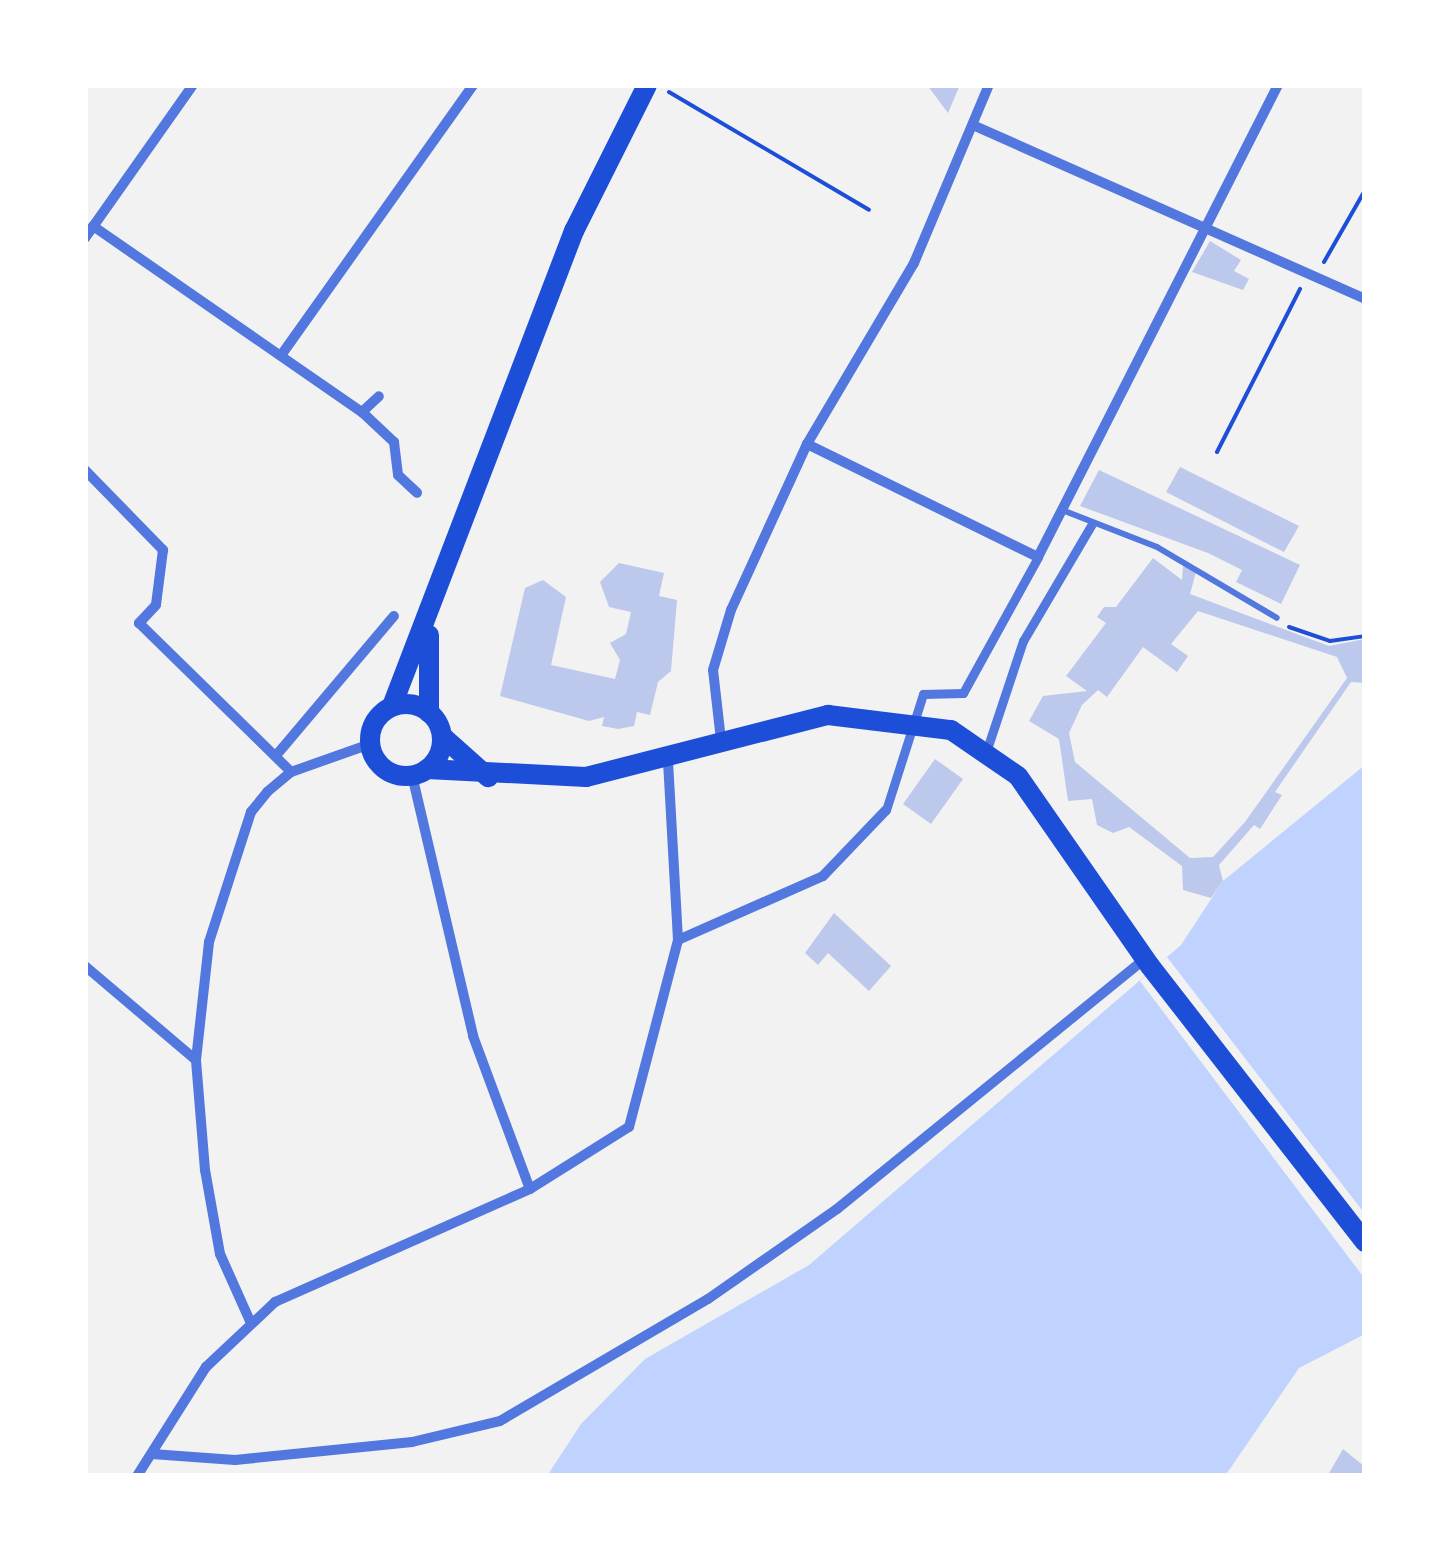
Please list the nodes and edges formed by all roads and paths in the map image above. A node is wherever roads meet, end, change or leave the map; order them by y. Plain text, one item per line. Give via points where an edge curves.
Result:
1 (192, 85) edge
2 (473, 85) edge
3 (989, 85) edge
4 (1278, 85) edge
5 (642, 88) edge
6 (976, 126) junction
7 (1365, 190) edge
8 (869, 210) dead end
9 (92, 226) junction
10 (1204, 227) junction
11 (85, 238) edge
12 (1313, 273) junction
13 (1365, 300) edge
14 (282, 354) junction
15 (379, 396) dead end
16 (362, 412) junction
17 (807, 444) junction
18 (1217, 452) dead end
19 (85, 470) edge
20 (417, 493) dead end
21 (1061, 510) junction
22 (1092, 524) junction
23 (1038, 557) junction
24 (394, 616) dead end
25 (1277, 618) joint
26 (429, 628) junction
27 (1365, 636) edge
28 (392, 706) junction
29 (429, 712) junction
30 (916, 720) junction
31 (442, 736) junction
32 (721, 740) junction
33 (370, 744) junction
34 (987, 749) junction
35 (279, 752) junction
36 (668, 762) junction
37 (291, 772) junction
38 (420, 772) junction
39 (488, 777) junction
40 (886, 810) joint
41 (678, 940) junction
42 (1148, 962) junction
43 (85, 966) edge
44 (196, 1060) junction
45 (530, 1189) junction
46 (1365, 1242) edge
47 (250, 1321) junction
48 (152, 1454) junction
49 (136, 1476) edge

1 - 9 street
2 - 14 street
3 - 6 street
4 - 10 street
5 - 8 path
5 - 26 main road via 574,231
6 - 10 street
6 - 17 street via 914,262
7 - 12 path
9 - 11 street
9 - 14 street
10 - 12 street
10 - 21 street
12 - 13 street
12 - 18 path
14 - 16 street
15 - 16 street
16 - 20 street via 394,442 398,475
17 - 23 street
17 - 32 street via 713,670
19 - 35 street via 163,550 156,604 139,623
21 - 22 lane
21 - 23 street
22 - 25 lane via 1157,547
22 - 34 street via 1023,641
23 - 30 street via 963,693 922,694
24 - 35 street
25 - 27 path via 1330,641
26 - 28 main road
26 - 29 main road
28 - 29 main road
28 - 33 main road via 374,721
29 - 31 main road
30 - 32 main road via 828,716
30 - 34 main road
30 - 40 street
31 - 38 main road
31 - 39 main road
32 - 36 main road
33 - 37 street
33 - 38 main road via 390,772
34 - 42 main road via 1018,776
35 - 37 street
36 - 39 main road via 569,778
36 - 41 street
37 - 44 street via 251,812 208,942
38 - 39 main road
38 - 45 street via 473,1036
40 - 41 street via 823,876
41 - 45 street via 629,1126
42 - 46 main road
42 - 48 street via 897,1164 761,1262 500,1420 412,1442 235,1460
43 - 44 street
44 - 47 street via 220,1254
45 - 47 street via 323,1277
47 - 48 street via 206,1366
48 - 49 street

